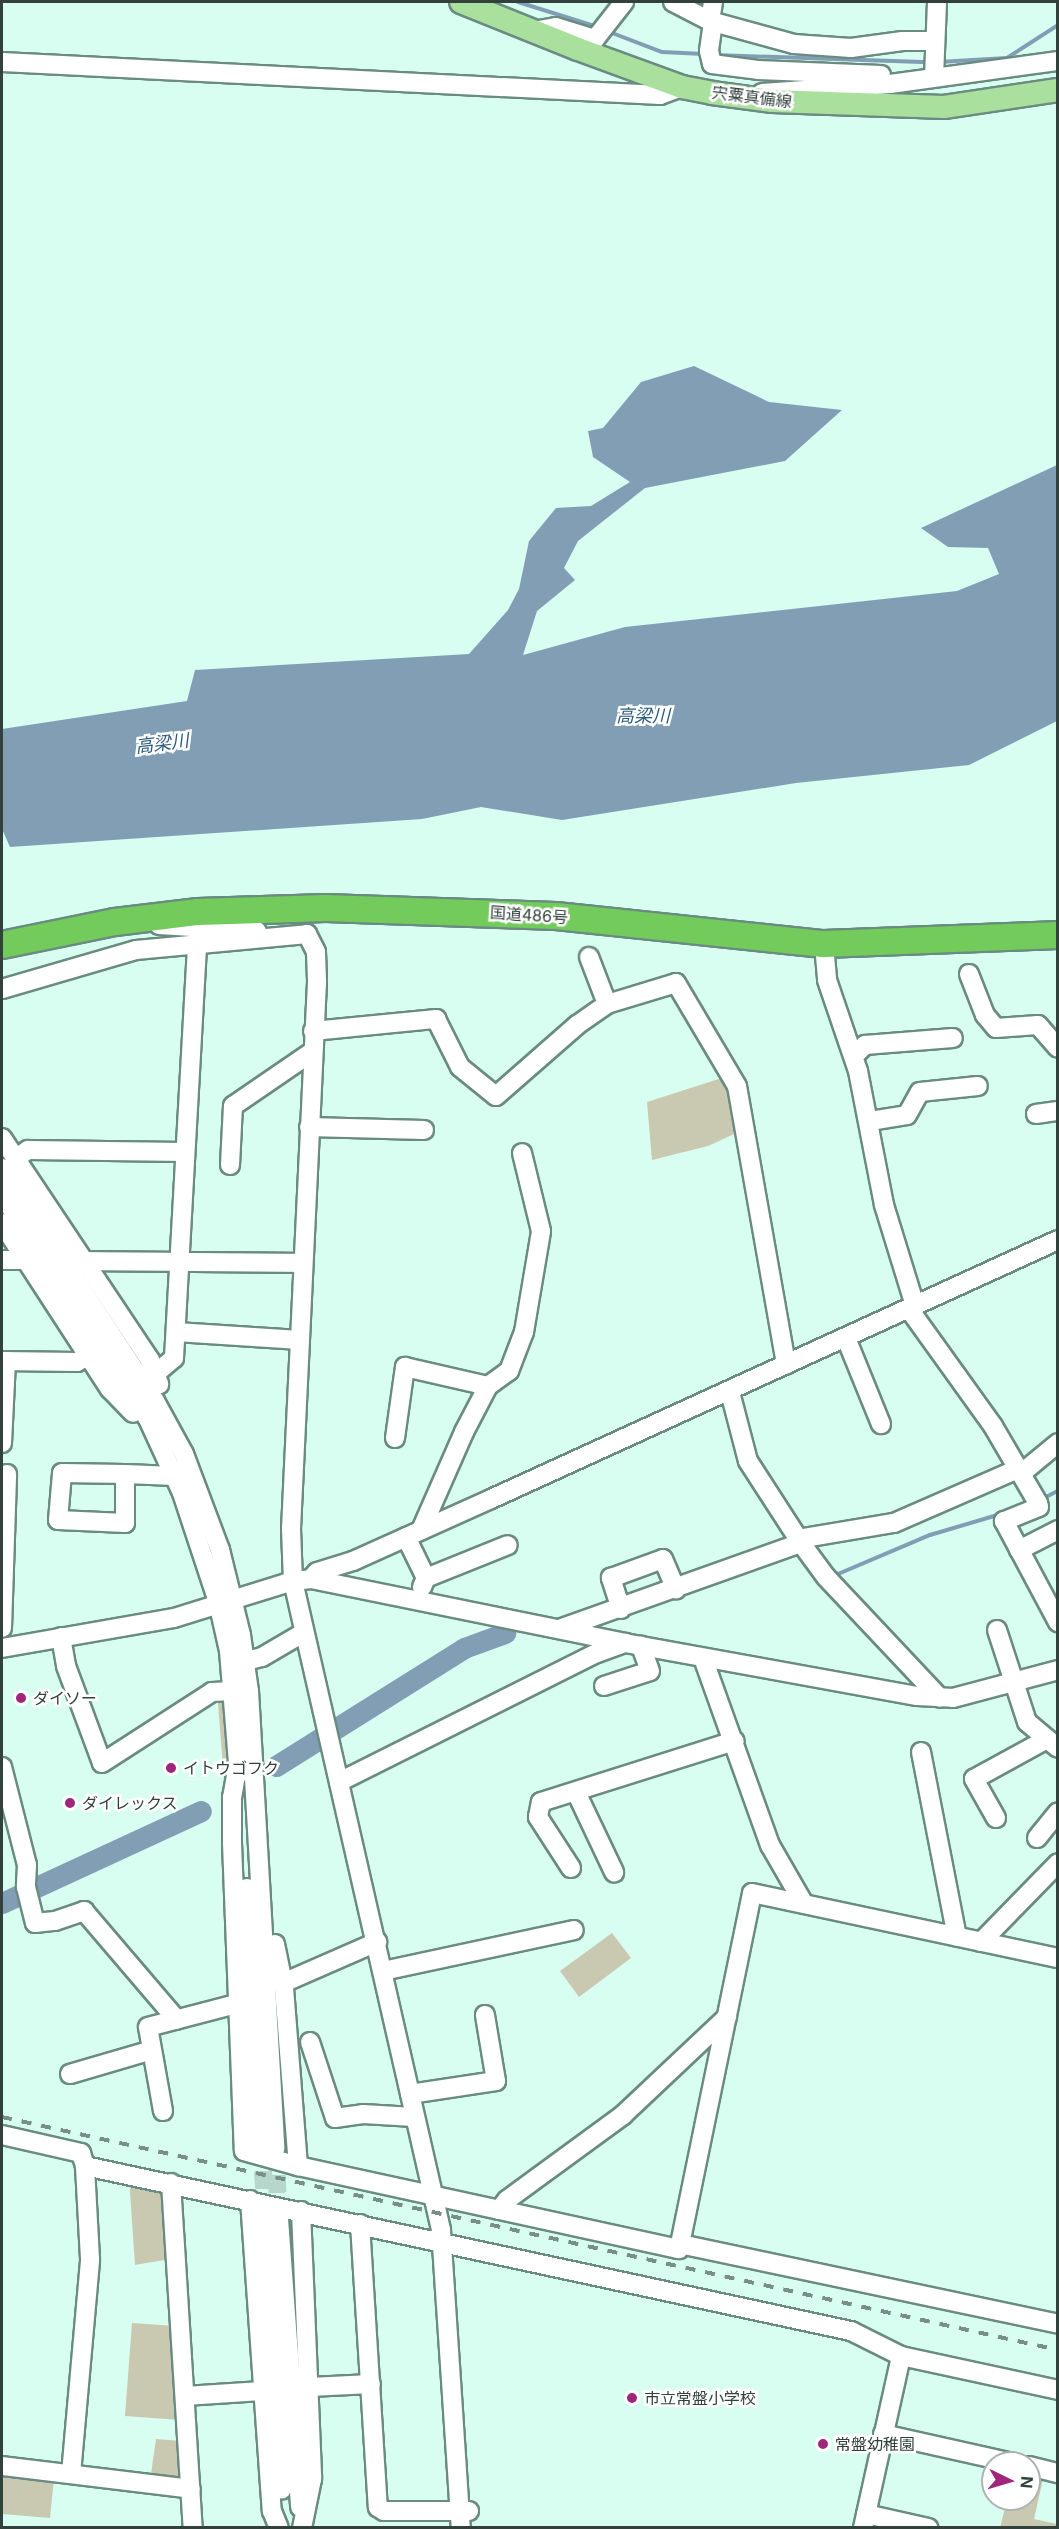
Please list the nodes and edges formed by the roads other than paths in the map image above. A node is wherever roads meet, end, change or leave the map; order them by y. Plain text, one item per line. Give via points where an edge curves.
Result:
1 (461, 2) edge
2 (624, 2) edge
3 (673, 2) edge
4 (713, 2) edge
5 (937, 2) edge
6 (711, 22) junction
7 (533, 31) junction
8 (934, 61) junction
9 (1058, 61) edge
10 (2, 62) edge
11 (682, 87) junction
12 (1058, 90) edge
13 (751, 99) junction
14 (115, 922) junction
15 (307, 934) junction
16 (1058, 935) edge
17 (825, 944) junction
18 (2, 945) edge
19 (197, 945) junction
20 (590, 957) dead end
21 (969, 974) dead end
22 (2, 989) edge
23 (607, 1004) junction
24 (313, 1031) junction
25 (953, 1038) dead end
26 (1058, 1048) edge
27 (312, 1052) junction
28 (854, 1056) junction
29 (978, 1086) dead end
30 (1058, 1111) edge
31 (1036, 1114) dead end
32 (870, 1121) junction
33 (309, 1127) junction
34 (424, 1130) dead end
35 (2, 1138) edge
36 (185, 1152) junction
37 (522, 1153) dead end
38 (230, 1165) dead end
39 (7, 1176) edge
40 (2, 1222) edge
41 (1058, 1240) edge
42 (2, 1260) edge
43 (27, 1260) junction
44 (179, 1260) junction
45 (84, 1261) junction
46 (303, 1263) junction
47 (912, 1308) junction
48 (176, 1332) junction
49 (846, 1338) junction
50 (300, 1340) junction
51 (89, 1355) junction
52 (4, 1361) edge
53 (786, 1365) junction
54 (155, 1374) junction
55 (488, 1386) junction
56 (730, 1392) junction
57 (881, 1424) dead end
58 (395, 1438) dead end
59 (2, 1443) edge
60 (1058, 1443) edge
61 (165, 1455) junction
62 (1021, 1470) junction
63 (7, 1474) dead end
64 (125, 1474) dead end
65 (175, 1476) junction
66 (196, 1484) junction
67 (1058, 1530) edge
68 (414, 1534) junction
69 (799, 1541) junction
70 (508, 1545) dead end
71 (1019, 1550) junction
72 (426, 1578) junction
73 (302, 1580) junction
74 (676, 1589) junction
75 (226, 1600) junction
76 (416, 1600) junction
77 (621, 1609) junction
78 (1058, 1622) edge
79 (2, 1628) edge
80 (559, 1629) junction
81 (997, 1630) dead end
82 (303, 1633) junction
83 (61, 1637) junction
84 (633, 1644) junction
85 (2, 1648) edge
86 (703, 1658) junction
87 (246, 1661) junction
88 (1058, 1670) edge
89 (1015, 1682) junction
90 (604, 1686) dead end
91 (233, 1691) junction
92 (940, 1698) junction
93 (735, 1741) junction
94 (1052, 1743) edge
95 (921, 1752) dead end
96 (246, 1764) junction
97 (2, 1767) edge
98 (339, 1782) junction
99 (576, 1792) junction
100 (1058, 1812) edge
101 (996, 1818) dead end
102 (1037, 1838) dead end
103 (1058, 1863) edge
104 (571, 1868) dead end
105 (614, 1872) dead end
106 (804, 1904) junction
107 (574, 1930) dead end
108 (957, 1937) junction
109 (377, 1942) junction
110 (981, 1942) junction
111 (1058, 1958) edge
112 (383, 1971) junction
113 (283, 1983) junction
114 (236, 2004) junction
115 (485, 2015) dead end
116 (727, 2017) junction
117 (177, 2020) junction
118 (310, 2042) dead end
119 (152, 2050) junction
120 (70, 2074) dead end
121 (410, 2094) junction
122 (163, 2111) dead end
123 (414, 2117) junction
124 (2, 2135) edge
125 (268, 2146) tunnel mouth
126 (85, 2166) junction
127 (298, 2166) junction
128 (171, 2182) junction
129 (434, 2195) junction
130 (250, 2200) junction
131 (500, 2210) junction
132 (301, 2211) junction
133 (360, 2224) junction
134 (442, 2241) junction
135 (680, 2244) junction
136 (1058, 2324) edge
137 (901, 2356) junction
138 (371, 2384) junction
139 (310, 2387) junction
140 (1058, 2390) edge
141 (262, 2391) junction
142 (185, 2396) junction
143 (883, 2434) junction
144 (981, 2456) edge
145 (2, 2466) edge
146 (71, 2469) junction
147 (1041, 2469) edge
148 (1058, 2473) edge
149 (186, 2488) junction
150 (460, 2519) edge
151 (865, 2521) edge
152 (193, 2528) edge
153 (279, 2528) edge
154 (286, 2528) edge
155 (302, 2528) edge
156 (470, 2528) edge
157 (928, 2528) edge

1 - 7 main road, 宍粟真備線
2 - 7 street via 604,29 590,39 556,27
3 - 6 street
4 - 6 street
5 - 8 street
6 - 8 street via 794,44 851,48 903,41
6 - 8 street via 712,64 758,70
7 - 11 main road, 宍粟真備線
8 - 9 street
8 - 13 street via 890,84 766,90
10 - 11 street via 660,95
11 - 13 main road, 宍粟真備線
12 - 13 main road, 宍粟真備線 via 944,107
14 - 15 street
14 - 17 highway, 国道486号 via 198,912 463,910
14 - 18 highway, 国道486号
15 - 19 street
15 - 24 street via 316,952
16 - 17 highway, 国道486号
17 - 28 street via 827,980
19 - 22 street via 136,950
19 - 36 street
20 - 23 street
21 - 26 street via 985,1015 996,1029 1038,1025
23 - 24 street via 496,1096 460,1067 436,1019
23 - 53 street via 676,983 737,1086
24 - 27 street
25 - 28 street via 865,1045
27 - 33 street
27 - 38 street via 232,1106
28 - 32 street
29 - 32 street via 920,1092 907,1115
30 - 31 street
32 - 47 street via 884,1205
33 - 34 street
33 - 46 street
35 - 39 street
36 - 39 street via 28,1150
36 - 44 street
37 - 55 street via 540,1220 538,1250 519,1345 508,1371
39 - 45 street
39 - 61 street
39 - 66 street via 155,1401
40 - 43 street
41 - 47 street
42 - 43 street
43 - 51 street
44 - 45 street
44 - 46 street
44 - 48 street
45 - 54 street
46 - 50 street
47 - 49 street
47 - 62 street
48 - 50 street
48 - 54 street via 174,1358
49 - 53 street
49 - 57 street
50 - 73 street via 291,1529
51 - 52 street via 77,1362
51 - 61 street
52 - 59 street
53 - 56 street
54 - 66 street via 192,1455
55 - 58 street via 405,1367
55 - 68 street
56 - 68 street
56 - 69 street via 748,1461
60 - 62 street
61 - 65 street
62 - 69 street via 894,1523
62 - 71 street via 1039,1507 1004,1521
63 - 79 street
64 - 65 street
65 - 75 street
66 - 75 street
67 - 71 street
68 - 72 street
68 - 73 street
69 - 74 street
69 - 92 street via 826,1577
70 - 72 street
71 - 78 street
72 - 76 street
73 - 75 street
73 - 76 street
73 - 82 street
74 - 77 street
74 - 77 street via 663,1559 611,1578
75 - 83 street via 174,1618
75 - 87 street
75 - 91 street
76 - 80 street
77 - 80 street
80 - 84 street
81 - 89 street
82 - 87 street via 262,1657
82 - 98 street
83 - 85 street
83 - 91 street via 66,1666 102,1762 212,1692
84 - 86 street
84 - 90 street via 650,1671
84 - 98 street via 597,1653
86 - 92 street
86 - 93 street
87 - 96 street
88 - 89 street
89 - 92 street
89 - 94 street via 1027,1722
91 - 96 street
93 - 99 street
93 - 106 street via 770,1845
94 - 101 street via 974,1779
95 - 108 street
96 - 113 street via 267,1819 276,1964
96 - 114 street via 232,1797 239,1974
96 - 125 street
97 - 117 street via 27,1865 35,1923 84,1911
98 - 109 street
99 - 104 street via 541,1802 537,1812
99 - 105 street
100 - 102 street
103 - 110 street
106 - 108 street
106 - 116 street via 752,1893
107 - 112 street
108 - 110 street
109 - 112 street
109 - 113 street
110 - 111 street
112 - 121 street
113 - 127 street
114 - 117 street
114 - 127 street via 244,2151
115 - 121 street via 496,2081
116 - 131 street via 632,2108 507,2200
116 - 135 street
117 - 119 street via 148,2027
118 - 123 street via 335,2118 373,2114
119 - 120 street
119 - 122 street
121 - 123 street
123 - 129 street
124 - 126 street via 81,2153
126 - 128 street
126 - 146 street via 90,2259
127 - 129 street
128 - 130 street
128 - 142 street
129 - 131 street
129 - 134 street
130 - 132 street
130 - 141 street
131 - 135 street via 679,2249
132 - 133 street
132 - 139 street
133 - 134 street
133 - 138 street
134 - 137 street via 851,2331
134 - 150 street
135 - 136 street
137 - 140 street
137 - 143 street
138 - 139 street
138 - 150 street via 378,2507 384,2511
139 - 155 street via 306,2405 312,2479
141 - 142 street
141 - 153 street via 272,2511
142 - 149 street
143 - 144 street
143 - 151 street
145 - 146 street
146 - 149 street
147 - 148 street
149 - 152 street
150 - 156 street via 469,2510
151 - 157 street
154 - 155 street via 272,2218

